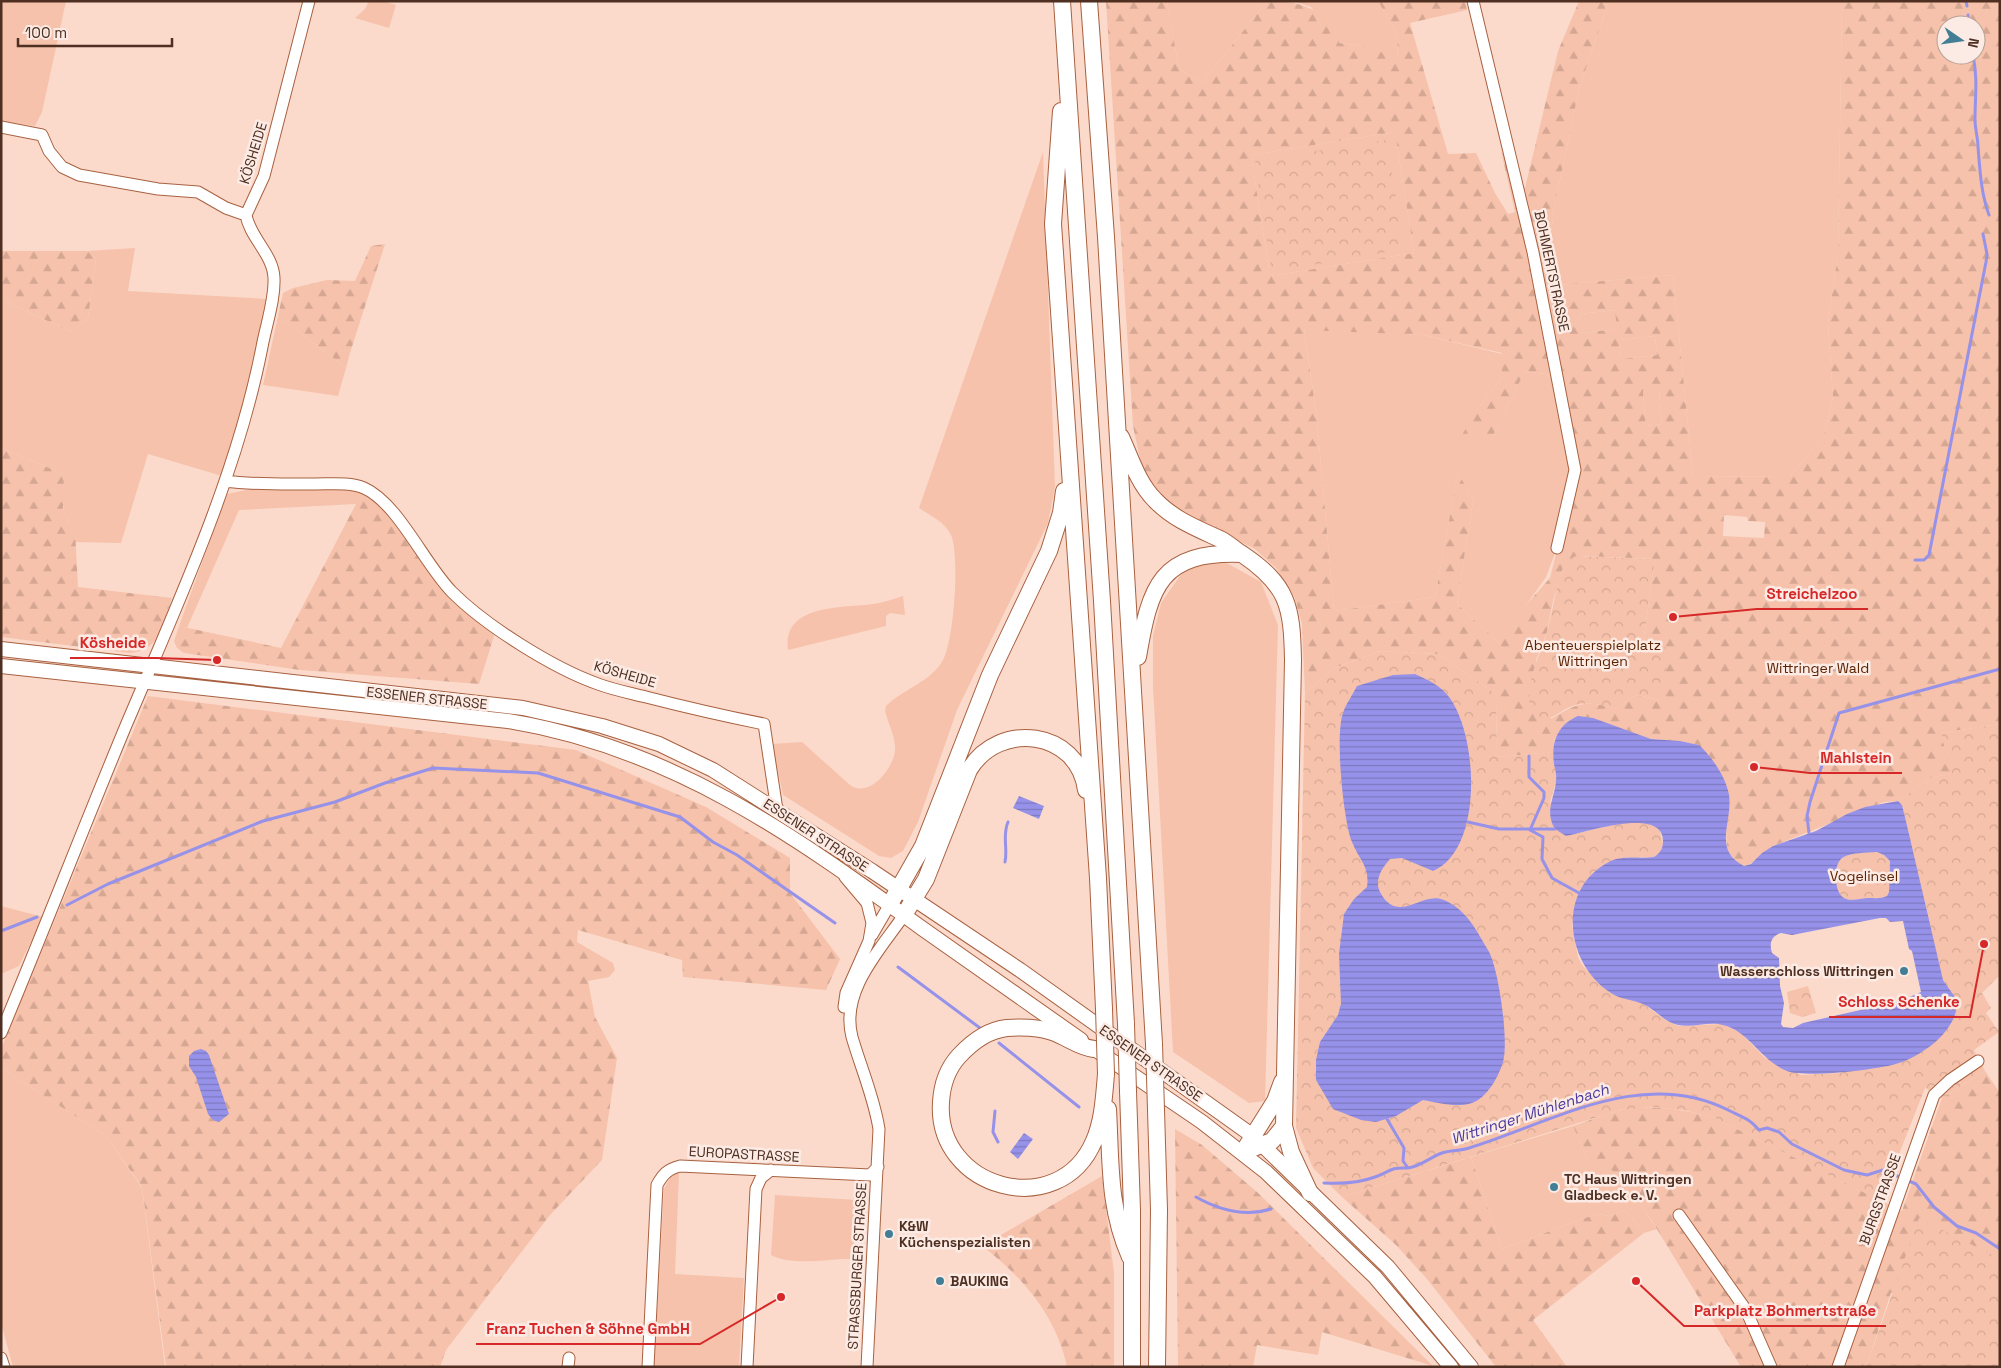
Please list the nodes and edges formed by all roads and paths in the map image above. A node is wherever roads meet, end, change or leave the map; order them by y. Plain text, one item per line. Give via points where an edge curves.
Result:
1 (309, 1) edge
2 (1062, 1) edge
3 (1089, 1) edge
4 (1473, 1) edge
5 (1066, 61) junction
6 (1, 127) edge
7 (246, 215) junction
8 (1116, 423) junction
9 (1068, 454) junction
10 (225, 481) junction
11 (1557, 548) dead end
12 (1242, 554) junction
13 (1, 649) edge
14 (1, 666) edge
15 (153, 666) junction
16 (147, 682) junction
17 (1133, 684) junction
18 (777, 810) junction
19 (834, 865) junction
20 (1098, 878) junction
21 (899, 889) junction
22 (914, 900) junction
23 (890, 904) junction
24 (904, 915) junction
25 (869, 941) junction
26 (1, 1033) edge
27 (1094, 1049) junction
28 (860, 1060) junction
29 (1978, 1061) dead end
30 (1106, 1074) junction
31 (1284, 1077) junction
32 (1284, 1126) junction
33 (1258, 1141) junction
34 (1243, 1152) junction
35 (878, 1167) junction
36 (771, 1170) junction
37 (1310, 1193) junction
38 (1680, 1215) dead end
39 (1133, 1263) junction
40 (1, 1358) edge
41 (4, 1367) edge
42 (648, 1367) edge
43 (747, 1367) edge
44 (867, 1367) edge
45 (1132, 1367) edge
46 (1158, 1367) edge
47 (1450, 1367) edge
48 (1471, 1367) edge
49 (1771, 1367) edge
50 (1838, 1367) edge

1 - 7 street, KÖSHEIDE via 264,176
2 - 5 highway
3 - 8 highway
4 - 11 street, BOHMERTSTRASSE via 1533,252 1574,462 1575,470
5 - 9 highway via 1053,224
5 - 39 highway, bridge via 1126,1024
6 - 7 street via 42,135 49,152 62,167 80,175 158,189 198,192
7 - 10 street via 253,235 270,262 274,281 254,391
8 - 12 highway via 1146,491 1182,522 1222,540
8 - 17 highway
9 - 20 highway
9 - 21 highway via 1061,513 1049,551 990,675 935,819
10 - 15 street
10 - 18 street, KÖSHEIDE via 362,487 377,495 406,528 451,591 471,609 531,650 599,684 764,724
12 - 17 highway via 1197,556 1166,574 1154,590 1146,612
12 - 31 highway via 1268,572 1280,588 1292,629
13 - 15 main road, ESSENER STRASSE
14 - 16 main road, ESSENER STRASSE
15 - 16 street
15 - 18 main road, ESSENER STRASSE via 523,708 602,726 659,744 706,766
16 - 19 main road, ESSENER STRASSE via 508,722 562,732 652,762 708,788 750,810
16 - 26 street
17 - 46 highway, bridge via 1154,1044 1159,1210
18 - 21 main road, ESSENER STRASSE
19 - 23 main road, ESSENER STRASSE
19 - 25 street via 867,904 872,923
20 - 22 highway via 1092,870 1085,786 1079,770 1056,746 1045,741 1019,738 996,744 977,758 934,862
20 - 30 highway, bridge
21 - 22 main road, ESSENER STRASSE
21 - 23 highway
22 - 24 highway
22 - 33 main road, ESSENER STRASSE via 1020,970
23 - 24 main road, ESSENER STRASSE
23 - 25 street
24 - 27 main road, ESSENER STRASSE
24 - 28 street via 852,998 849,1017
25 - 28 street via 846,993 843,1012 846,1036
27 - 30 highway via 1038,1029 1005,1028 981,1038 966,1048 953,1063 945,1080 940,1113 945,1136 958,1157 986,1180 1019,1189 1052,1182 1075,1167 1093,1143 1101,1118
27 - 34 main road, ESSENER STRASSE
28 - 35 street via 879,1129
29 - 50 street, BURGSTRASSE via 1934,1095
30 - 39 highway via 1113,1202 1118,1230
31 - 32 highway
31 - 33 highway
32 - 33 highway via 1279,1134
32 - 37 highway via 1291,1152
33 - 34 highway
33 - 37 main road, ESSENER STRASSE
34 - 47 main road, ESSENER STRASSE via 1375,1277
35 - 36 street, EUROPASTRASSE via 870,1175
35 - 44 street, STRASSBURGER STRASSE
36 - 42 street, EUROPASTRASSE via 680,1166 671,1168 662,1176 657,1185
36 - 43 street via 760,1178 756,1189
37 - 48 main road, ESSENER STRASSE via 1388,1267
38 - 49 street via 1746,1310
39 - 45 highway
40 - 41 street

